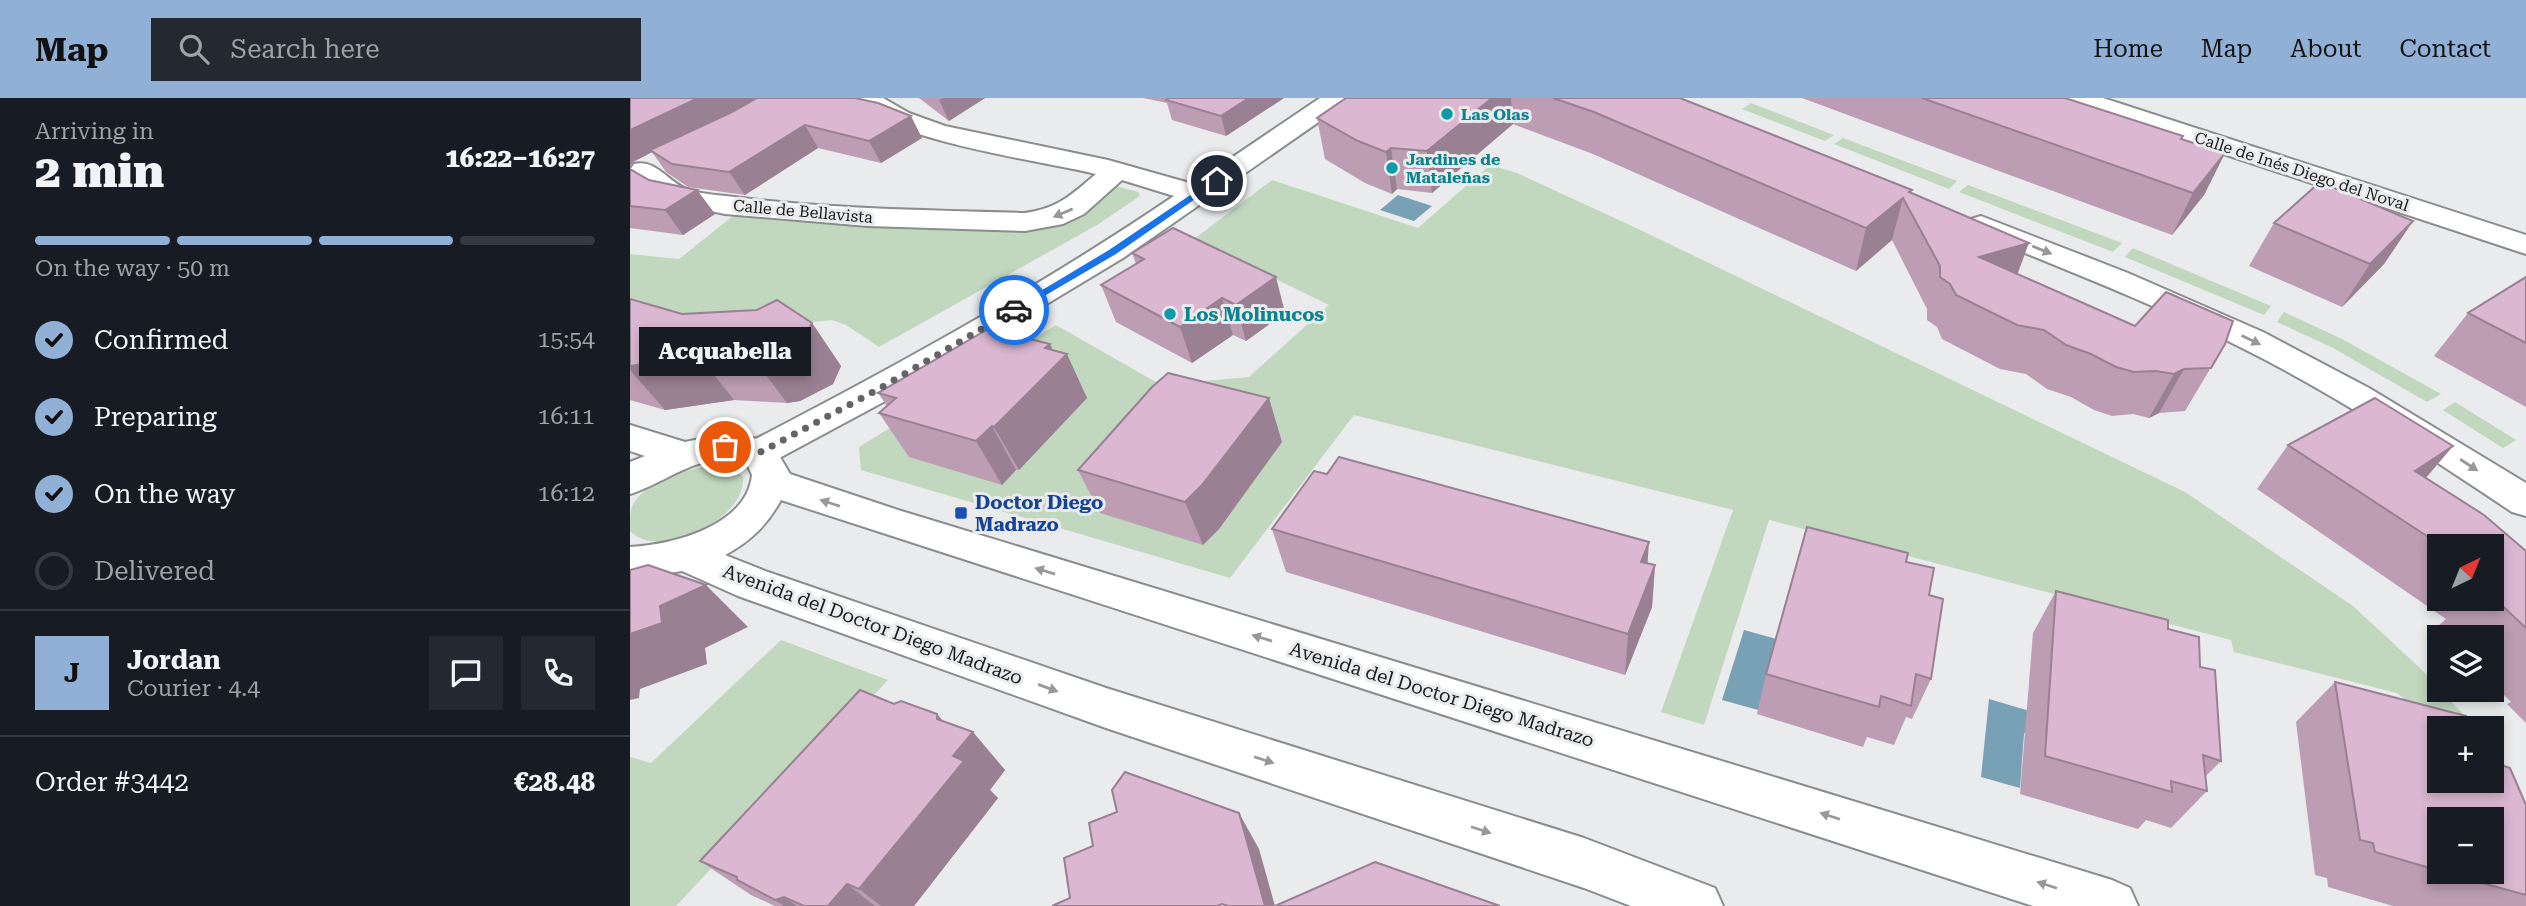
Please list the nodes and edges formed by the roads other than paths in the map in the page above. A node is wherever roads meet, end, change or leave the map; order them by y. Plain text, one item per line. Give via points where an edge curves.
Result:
1 (866, 98) edge
2 (1337, 98) edge
3 (2078, 98) edge
4 (648, 165) edge
5 (1116, 171) junction
6 (1197, 195) junction
7 (1956, 215) edge
8 (2526, 245) edge
9 (630, 438) edge
10 (682, 454) junction
11 (764, 468) junction
12 (630, 480) edge
13 (2526, 502) edge
14 (685, 555) junction
15 (630, 563) edge
16 (1697, 906) edge
17 (2112, 906) edge

1 - 5 street via 894,117 939,132
2 - 6 street
3 - 8 street, Calle de Inés Diego del Noval
5 -> 4 street, Calle de Bellavista via 1074,208 1053,218 1025,222 868,217 724,205 678,197 653,181
5 - 6 street
6 - 11 street via 1112,252 886,385
7 -> 13 street via 2251,340 2386,413
9 - 10 street
10 - 11 street, Avenida del Doctor Diego Madrazo via 743,448
10 - 12 street
11 - 14 street via 763,502 745,522
17 -> 11 street, Avenida del Doctor Diego Madrazo via 889,522
14 - 15 street
14 -> 16 street, Avenida del Doctor Diego Madrazo via 753,584 1106,708 1584,863

